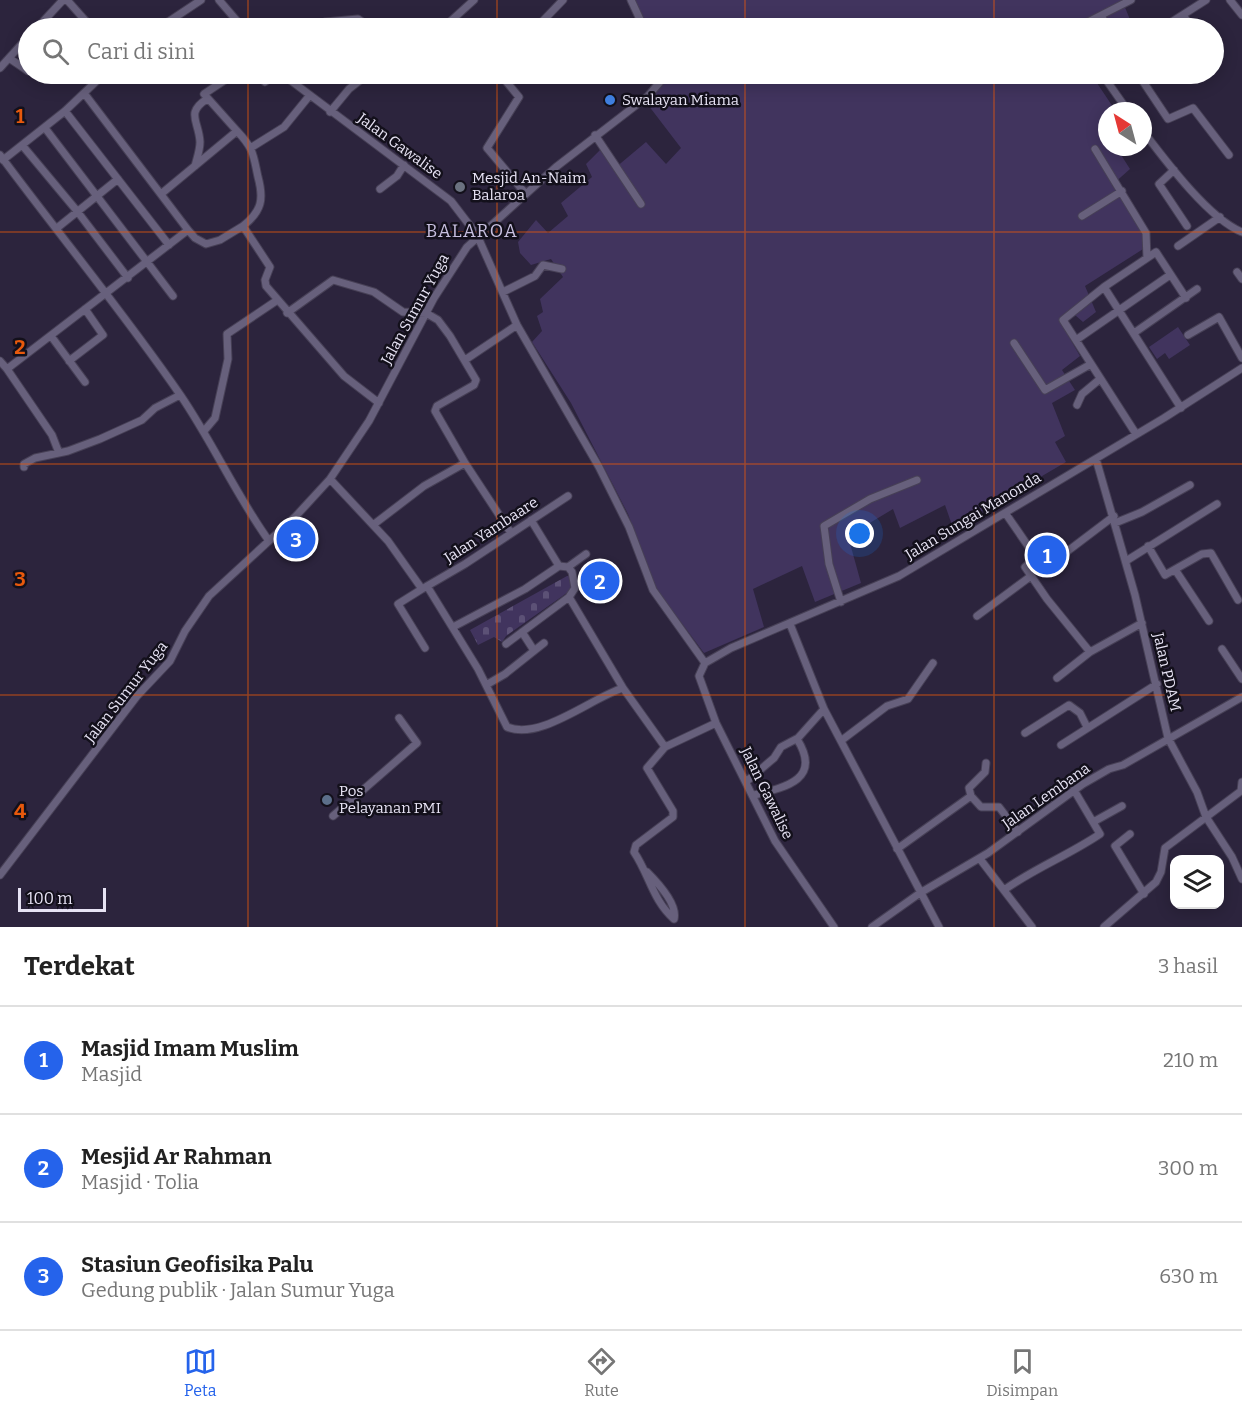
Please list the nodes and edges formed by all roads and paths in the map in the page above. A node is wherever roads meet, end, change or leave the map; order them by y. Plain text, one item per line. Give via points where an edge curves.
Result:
1 (65, 0) edge
2 (201, 0) edge
3 (219, 0) edge
4 (474, 0) edge
5 (631, 0) edge
6 (1131, 0) edge
7 (1206, 0) edge
8 (1230, 0) edge
9 (558, 2) edge
10 (1183, 15) junction
11 (1242, 15) edge
12 (1101, 16) joint
13 (47, 18) edge
14 (82, 18) edge
15 (174, 18) edge
16 (234, 18) edge
17 (454, 18) edge
18 (544, 18) edge
19 (639, 18) edge
20 (1097, 18) edge
21 (1178, 18) edge
22 (1185, 18) edge
23 (18, 49) edge
24 (9, 58) junction
25 (18, 64) edge
26 (0, 68) edge
27 (93, 84) edge
28 (218, 84) edge
29 (295, 84) edge
30 (356, 84) edge
31 (508, 84) edge
32 (658, 84) edge
33 (1109, 84) edge
34 (1145, 84) edge
35 (84, 93) junction
36 (309, 95) junction
37 (207, 99) junction
38 (1122, 102) edge
39 (65, 111) junction
40 (330, 112) junction
41 (45, 128) junction
42 (237, 131) junction
43 (595, 135) junction
44 (1152, 142) edge
45 (22, 145) junction
46 (252, 147) junction
47 (1095, 149) dead end
48 (1229, 155) dead end
49 (2, 157) edge
50 (404, 165) junction
51 (195, 166) junction
52 (1174, 170) junction
53 (118, 178) junction
54 (380, 189) dead end
55 (1122, 191) junction
56 (525, 193) junction
57 (161, 194) junction
58 (96, 195) junction
59 (641, 204) dead end
60 (77, 211) junction
61 (1082, 216) dead end
62 (1220, 217) junction
63 (243, 226) junction
64 (1187, 226) dead end
65 (57, 228) junction
66 (188, 230) junction
67 (1242, 232) edge
68 (477, 235) junction
69 (169, 246) junction
70 (1178, 246) dead end
71 (1147, 258) junction
72 (148, 262) junction
73 (562, 269) dead end
74 (1237, 272) dead end
75 (1170, 275) junction
76 (128, 278) junction
77 (1242, 279) edge
78 (1104, 287) junction
79 (1197, 289) dead end
80 (503, 292) junction
81 (105, 294) junction
82 (173, 296) dead end
83 (1186, 298) junction
84 (276, 301) junction
85 (85, 309) junction
86 (1119, 309) junction
87 (287, 313) junction
88 (426, 313) junction
89 (517, 326) junction
90 (1134, 333) junction
91 (1188, 335) dead end
92 (51, 336) junction
93 (1077, 340) junction
94 (1014, 344) dead end
95 (1242, 358) edge
96 (0, 360) edge
97 (465, 360) junction
98 (69, 361) junction
99 (1091, 364) junction
100 (1242, 368) edge
101 (7, 369) junction
102 (1100, 379) junction
103 (85, 382) dead end
104 (180, 395) junction
105 (379, 403) junction
106 (1077, 405) dead end
107 (1180, 408) junction
108 (204, 431) junction
109 (1136, 435) junction
110 (60, 453) junction
111 (1096, 459) junction
112 (465, 463) junction
113 (24, 467) dead end
114 (330, 479) junction
115 (917, 480) dead end
116 (1190, 484) dead end
117 (568, 496) dead end
118 (1216, 504) dead end
119 (1006, 514) junction
120 (531, 520) junction
121 (1114, 520) junction
122 (374, 525) junction
123 (511, 533) junction
124 (269, 541) junction
125 (1148, 546) junction
126 (586, 554) dead end
127 (1036, 557) junction
128 (1126, 561) junction
129 (559, 566) junction
130 (568, 567) junction
131 (1176, 571) junction
132 (1031, 576) junction
133 (424, 588) junction
134 (569, 597) junction
135 (1238, 600) dead end
136 (842, 602) junction
137 (977, 616) dead end
138 (1209, 621) dead end
139 (1142, 623) junction
140 (790, 624) junction
141 (453, 627) junction
142 (522, 632) junction
143 (544, 643) dead end
144 (506, 644) dead end
145 (425, 648) dead end
146 (533, 649) junction
147 (1222, 649) dead end
148 (1090, 652) junction
149 (705, 663) junction
150 (933, 663) dead end
151 (1241, 675) edge
152 (1057, 678) dead end
153 (1157, 684) junction
154 (486, 685) junction
155 (623, 688) junction
156 (1242, 697) edge
157 (824, 709) junction
158 (399, 718) dead end
159 (716, 723) junction
160 (1088, 727) junction
161 (1025, 733) dead end
162 (1168, 738) junction
163 (797, 739) junction
164 (842, 740) junction
165 (1061, 745) dead end
166 (665, 747) junction
167 (986, 763) dead end
168 (747, 781) junction
169 (1242, 782) edge
170 (1074, 790) junction
171 (754, 795) junction
172 (971, 796) junction
173 (1122, 806) dead end
174 (1208, 815) junction
175 (333, 816) dead end
176 (1095, 821) junction
177 (1018, 832) junction
178 (1130, 834) dead end
179 (897, 849) junction
180 (980, 859) junction
181 (645, 871) junction
182 (0, 875) edge
183 (1242, 879) edge
184 (1005, 890) junction
185 (920, 893) junction
186 (1144, 894) junction
187 (834, 927) edge
188 (872, 927) edge
189 (939, 927) edge
190 (1032, 927) edge
191 (1104, 927) edge

1 - 13 street
1 - 14 street
2 - 15 street
3 - 16 street
4 - 17 street
5 - 19 street
6 - 12 street
7 - 10 street
8 - 11 street
9 - 18 street
10 - 21 street
10 - 22 street
12 - 20 street
23 - 24 street
24 - 25 street
24 - 26 street
27 - 35 street
28 - 37 street via 205,92
29 - 36 street, Jalan Gawalise
30 - 40 street
31 - 56 street via 519,97 487,148
32 - 43 street, Jalan Sumur Yuga
33 - 38 street
34 - 48 street via 1168,119 1193,108
35 - 39 street
35 - 57 street
36 - 40 street, Jalan Gawalise
36 - 46 street via 284,127
37 - 42 street
37 - 51 street via 195,108 200,140
39 - 41 street
39 - 53 street
40 - 50 street, Jalan Gawalise
41 - 45 street
41 - 58 street
42 - 46 street
42 - 51 street
43 - 56 street, Jalan Sumur Yuga
43 - 59 street
44 - 52 street
45 - 49 street
45 - 60 street
46 - 63 street via 263,197 257,211
47 - 55 street
49 - 65 street
50 - 54 street
50 - 68 street, Jalan Gawalise via 451,201
51 - 57 street
52 - 62 street
52 - 64 street via 1159,184
53 - 58 street
53 - 69 street
55 - 61 street
55 - 71 street via 1146,233
56 - 68 street, Jalan Sumur Yuga
57 - 66 street
58 - 60 street
58 - 72 street
60 - 65 street
60 - 76 street
62 - 67 street
62 - 70 street
63 - 66 street via 206,244
63 - 84 street via 269,265 264,283
65 - 81 street
66 - 69 street
68 - 80 street, Jalan Gawalise
68 - 88 street, Jalan Sumur Yuga
69 - 72 street
71 - 75 street via 1156,252
71 - 78 street
72 - 76 street
72 - 82 street
73 - 80 street via 543,265 535,276
74 - 77 street
75 - 83 street
75 - 86 street
76 - 81 street
78 - 86 street
78 - 93 street via 1064,318 1063,324
79 - 83 street
80 - 89 street, Jalan Gawalise
81 - 85 street
81 - 104 street
83 - 90 street
84 - 87 street
84 - 108 street via 225,337 228,359 215,418
85 - 92 street
85 - 98 street via 103,336
86 - 90 street
86 - 93 street
87 - 88 street via 333,280 374,292 403,312
87 - 105 street via 344,376
88 - 97 street via 444,326
88 - 105 street, Jalan Sumur Yuga
89 - 97 street
89 - 149 street, Jalan Gawalise via 579,430 629,527 653,590
90 - 107 street
91 - 95 street via 1219,317
92 - 98 street
92 - 101 street
93 - 99 street
94 - 99 street via 1045,390
96 - 101 street
97 - 112 street via 475,384 437,406 435,411
98 - 103 street
99 - 102 street
100 - 107 street, Jalan Sungai Manonda
101 - 110 street
102 - 106 street via 1082,394
102 - 109 street
104 - 108 street
104 - 110 street via 142,420
105 - 114 street, Jalan Sumur Yuga
107 - 109 street, Jalan Sungai Manonda
108 - 124 street via 245,507
109 - 111 street, Jalan Sungai Manonda
110 - 113 street via 35,458
111 - 119 street, Jalan Sungai Manonda
111 - 121 street, Jalan PDAM
112 - 122 street via 424,486
112 - 123 street
114 - 122 street
114 - 124 street, Jalan Sumur Yuga
115 - 136 street via 870,499 824,526 829,564
116 - 121 street via 1142,512
117 - 120 street, Jalan Yambaare
118 - 125 street
119 - 127 street
119 - 136 street, Jalan Sungai Manonda via 899,576
120 - 123 street, Jalan Yambaare
120 - 129 street
121 - 127 street via 1047,568
121 - 128 street, Jalan PDAM
122 - 133 street
123 - 133 street, Jalan Yambaare
124 - 182 street, Jalan Sumur Yuga via 209,596 170,661 137,696
125 - 128 street
125 - 131 street via 1165,575
126 - 130 street
127 - 132 street via 1025,566
128 - 139 street, Jalan PDAM
129 - 130 street
129 - 141 street
130 - 134 street via 575,588
131 - 135 street via 1210,553
131 - 138 street
132 - 137 street
132 - 148 street
133 - 141 street
133 - 145 street, Jalan Yambaare via 398,604
134 - 142 street
134 - 155 street
136 - 140 street, Jalan Sungai Manonda
139 - 148 street
139 - 153 street, Jalan PDAM
140 - 149 street, Jalan Sungai Manonda
140 - 157 street
141 - 154 street
142 - 144 street
142 - 146 street
143 - 146 street
146 - 154 street
147 - 151 street
148 - 152 street
149 - 159 street, Jalan Gawalise via 699,676
150 - 164 street via 907,700 887,706
153 - 160 street
153 - 162 street, Jalan PDAM
154 - 155 street via 507,727 517,731 537,728
155 - 166 street
156 - 162 street, Jalan Lembana
157 - 163 street
157 - 164 street
158 - 175 street via 417,743
159 - 166 street
159 - 168 street, Jalan Gawalise
160 - 161 street via 1080,712 1069,705
160 - 165 street
162 - 170 street, Jalan Lembana
162 - 174 street, Jalan PDAM
163 - 168 street via 781,747
163 - 171 street via 807,758 807,767 795,782
164 - 179 street
166 - 181 street via 647,768 674,811 673,817 636,845 634,852
167 - 172 street via 985,772 969,788
168 - 171 street, Jalan Gawalise
169 - 174 street via 1242,791
170 - 176 street
170 - 177 street, Jalan Lembana
171 - 187 street, Jalan Gawalise via 782,853
172 - 177 street via 981,807 999,807
172 - 179 street
173 - 176 street
174 - 183 street, Jalan PDAM
174 - 186 street via 1165,848 1160,876
176 - 184 street via 1100,835 1028,873
177 - 180 street, Jalan Lembana
178 - 186 street via 1115,846
179 - 185 street
180 - 184 street
180 - 185 street, Jalan Lembana
181 - 181 street via 672,906 674,919 651,888
184 - 190 street
185 - 188 street, Jalan Lembana
185 - 189 street
186 - 191 street

